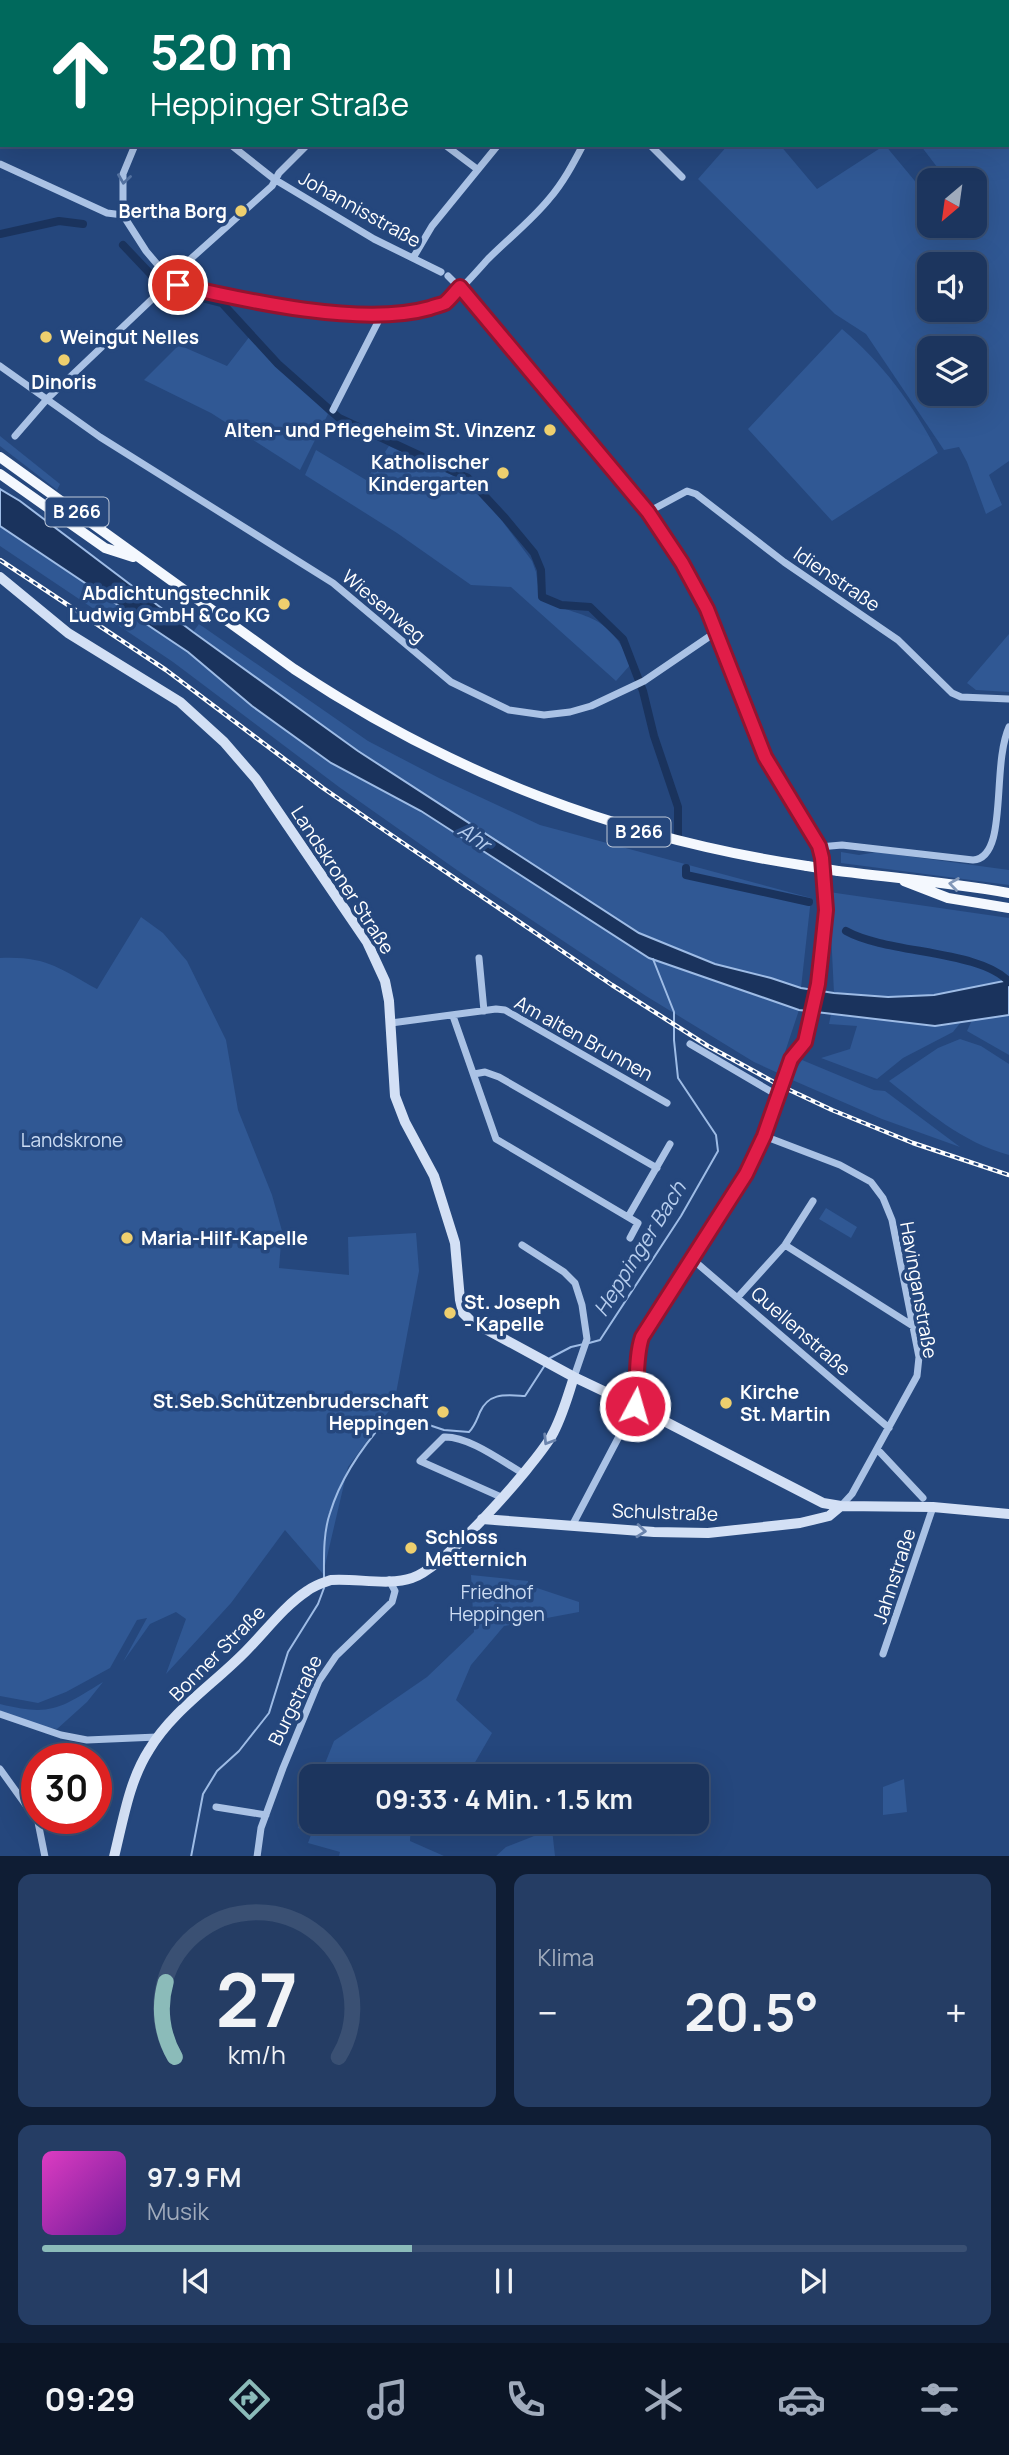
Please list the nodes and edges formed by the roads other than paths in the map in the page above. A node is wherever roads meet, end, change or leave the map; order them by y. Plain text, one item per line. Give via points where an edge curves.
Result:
1 (134, 147) edge
2 (234, 147) edge
3 (305, 147) edge
4 (448, 147) edge
5 (496, 147) edge
6 (582, 147) edge
7 (652, 147) edge
8 (0, 164) edge
9 (477, 169) junction
10 (682, 177) dead end
11 (274, 179) junction
12 (123, 215) junction
13 (413, 258) junction
14 (167, 285) junction
15 (460, 287) junction
16 (381, 316) junction
17 (0, 366) edge
18 (48, 398) junction
19 (333, 410) dead end
20 (15, 436) dead end
21 (0, 457) edge
22 (0, 474) edge
23 (648, 512) junction
24 (143, 560) junction
25 (0, 577) edge
26 (716, 632) junction
27 (1009, 699) edge
28 (1009, 727) edge
29 (1007, 796) dead end
30 (819, 846) junction
31 (996, 854) dead end
32 (898, 878) junction
33 (1009, 893) edge
34 (1009, 908) edge
35 (479, 958) dead end
36 (484, 1011) junction
37 (453, 1016) junction
38 (391, 1023) junction
39 (690, 1044) dead end
40 (474, 1074) junction
41 (778, 1095) junction
42 (667, 1103) dead end
43 (764, 1136) junction
44 (670, 1144) dead end
45 (657, 1168) junction
46 (813, 1201) dead end
47 (628, 1217) junction
48 (630, 1238) dead end
49 (522, 1245) dead end
50 (785, 1245) junction
51 (692, 1259) junction
52 (738, 1297) junction
53 (913, 1327) junction
54 (574, 1377) junction
55 (635, 1406) junction
56 (889, 1427) junction
57 (877, 1449) junction
58 (524, 1474) junction
59 (501, 1497) junction
60 (923, 1498) dead end
61 (841, 1506) junction
62 (933, 1507) junction
63 (1009, 1514) edge
64 (482, 1519) junction
65 (573, 1524) junction
66 (389, 1580) junction
67 (883, 1654) dead end
68 (0, 1714) edge
69 (157, 1737) junction
70 (0, 1769) edge
71 (216, 1807) dead end
72 (266, 1815) junction
73 (45, 1856) edge
74 (114, 1856) edge
75 (259, 1856) edge

1 -> 12 street via 123,174
2 - 11 street, Johannisstraße
3 - 11 street
4 - 9 street
5 - 9 street
6 - 15 street via 550,198
7 - 10 street
8 - 12 street via 107,213
9 - 13 street via 428,231
11 - 13 street, Johannisstraße
11 - 14 street via 272,186
12 - 14 street via 168,276
13 - 15 street, Johannisstraße
14 - 16 street
14 - 18 street
15 - 16 street via 444,303
15 - 23 street, Johannisstraße
16 - 19 street
17 - 18 street, Wiesenweg
18 - 20 street
18 - 26 street, Wiesenweg via 100,437 332,583 439,674 509,710 569,713 591,706 641,683
21 - 24 highway, B 266
22 - 24 highway, B 266 via 105,548
23 - 26 street, Johannisstraße via 682,563
23 - 27 street, Idienstraße via 687,491 696,494 784,562 898,640 952,693
24 - 32 highway, B 266, bridge via 335,697 479,773 576,812 662,838 745,857
25 - 38 main road, Landskroner Straße via 68,633 180,702 238,757 367,942 385,981
26 - 30 street, Johannisstraße via 765,757
28 - 29 street via 1003,748
30 - 31 street via 973,860
30 - 41 street via 825,894 818,984 805,1042 791,1059
33 -> 32 highway, B 266
32 - 34 highway, B 266 via 948,898
35 - 36 street, Am alten Brunnen
36 - 37 street, Am alten Brunnen
36 - 42 street, Am alten Brunnen via 505,1010
37 - 38 street, Am alten Brunnen
37 - 40 street
38 - 54 main road, Landskroner Straße via 395,1096 434,1176 449,1220 463,1312 471,1321
39 - 41 street
40 - 45 street via 499,1077
40 - 47 street via 496,1139
41 - 43 street
43 - 51 street via 735,1194
43 - 53 street, Havinganstraße via 871,1182 892,1220
44 - 45 street
45 - 47 street
46 - 50 street
47 - 48 street via 638,1223
49 - 54 street via 575,1283 586,1343
50 - 52 street
50 - 53 street
51 - 52 street, Quellenstraße
51 - 55 street via 642,1337
52 - 56 street, Quellenstraße
53 - 56 street, Havinganstraße via 919,1357 917,1376
54 - 55 main road, Landskroner Straße
54 -> 58 main road via 562,1416
55 - 61 main road, Landskroner Straße via 800,1492
55 - 65 street
56 - 57 street, Havinganstraße
57 - 60 street
57 - 61 street, Havinganstraße
58 - 59 main road
58 - 59 street via 452,1437 444,1437 420,1461
59 - 64 main road
61 - 62 main road, Landskroner Straße
65 -> 61 main road, Schulstraße via 708,1532 800,1523 828,1516
62 - 63 main road, Landskroner Straße
62 - 67 street, Jahnstraße
64 - 65 main road, Schulstraße
64 - 66 main road, Bonner Straße via 424,1572 411,1579
66 - 69 main road, Bonner Straße via 326,1582 307,1590
66 - 72 street, Burgstraße via 395,1591 392,1602 336,1656 319,1681
68 - 69 street via 87,1740
69 - 74 main road, Bonner Straße via 132,1791
70 - 73 street via 38,1822
71 - 72 street
72 - 75 street, Burgstraße

